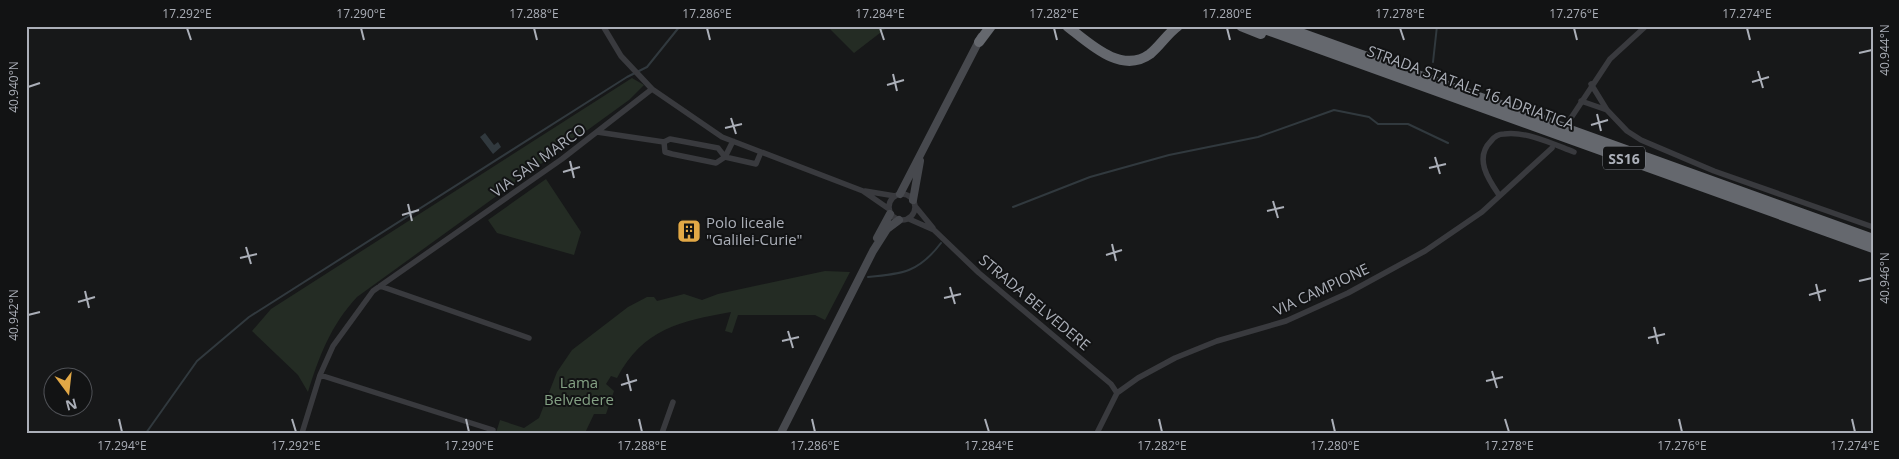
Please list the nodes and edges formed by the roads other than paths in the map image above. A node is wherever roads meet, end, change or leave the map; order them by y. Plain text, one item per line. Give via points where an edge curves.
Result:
1 (602, 26) edge
2 (986, 26) edge
3 (991, 26) edge
4 (1067, 26) edge
5 (1164, 26) edge
6 (1178, 26) edge
7 (1241, 26) edge
8 (1256, 26) edge
9 (1281, 26) edge
10 (1646, 26) edge
11 (979, 42) junction
12 (1160, 42) junction
13 (1591, 84) junction
14 (652, 89) junction
15 (1581, 101) junction
16 (1607, 110) junction
17 (1569, 121) dead end
18 (1522, 122) junction
19 (597, 132) junction
20 (664, 142) junction
21 (733, 142) junction
22 (1552, 148) dead end
23 (761, 152) junction
24 (923, 152) junction
25 (1574, 152) dead end
26 (725, 157) junction
27 (863, 191) junction
28 (897, 195) junction
29 (1499, 196) junction
30 (914, 203) junction
31 (890, 212) junction
32 (909, 219) junction
33 (899, 220) junction
34 (1873, 226) edge
35 (934, 230) junction
36 (1873, 239) edge
37 (1873, 248) edge
38 (873, 251) junction
39 (380, 286) junction
40 (529, 338) dead end
41 (320, 375) junction
42 (1117, 393) junction
43 (673, 402) dead end
44 (493, 430) dead end
45 (302, 433) edge
46 (662, 433) edge
47 (781, 433) edge
48 (1098, 433) edge

1 - 14 street via 621,56
2 - 11 street
3 - 11 highway
4 - 12 highway via 1097,50 1117,60 1137,60 1148,56
5 - 12 highway
6 - 12 highway
7 - 18 highway via 1486,114
8 - 18 highway, STRADA STATALE 16 ADRIATICA / SS16
9 - 36 highway, STRADA STATALE 16 ADRIATICA / SS16
10 - 13 street via 1610,59
11 - 24 street
13 - 15 street
13 - 16 street
14 - 19 street, VIA SAN MARCO
14 - 21 street
15 - 16 street
15 - 17 street
16 - 34 street via 1627,131 1655,147
18 - 37 highway, STRADA STATALE 16 ADRIATICA / SS16
19 - 20 street
19 - 39 street, VIA SAN MARCO
20 - 26 street via 670,138 718,148
20 - 26 street via 665,152 672,154 716,162
21 - 23 street
21 - 26 street
22 - 29 street, VIA CAMPIONE
23 - 26 street via 756,164
23 - 27 street
24 - 28 street
24 - 30 street via 915,179
25 - 29 street via 1514,134 1494,138 1485,147 1483,165
27 - 28 street
27 - 31 street
28 - 30 street via 907,195
28 - 31 street via 890,200
29 - 42 street, VIA CAMPIONE via 1482,212 1425,251 1348,293 1286,321 1217,341 1176,358
30 - 32 street via 915,211
30 - 35 street
31 - 33 street
31 - 38 street
32 - 33 street
32 - 35 street
33 - 38 street via 887,229
35 - 42 street, STRADA BELVEDERE via 979,273 1112,384
38 - 47 street
39 - 40 street
39 - 41 street, VIA SAN MARCO via 333,346
41 - 44 street
41 - 45 street, VIA SAN MARCO
42 - 48 street, VIA CAMPIONE
43 - 46 street

